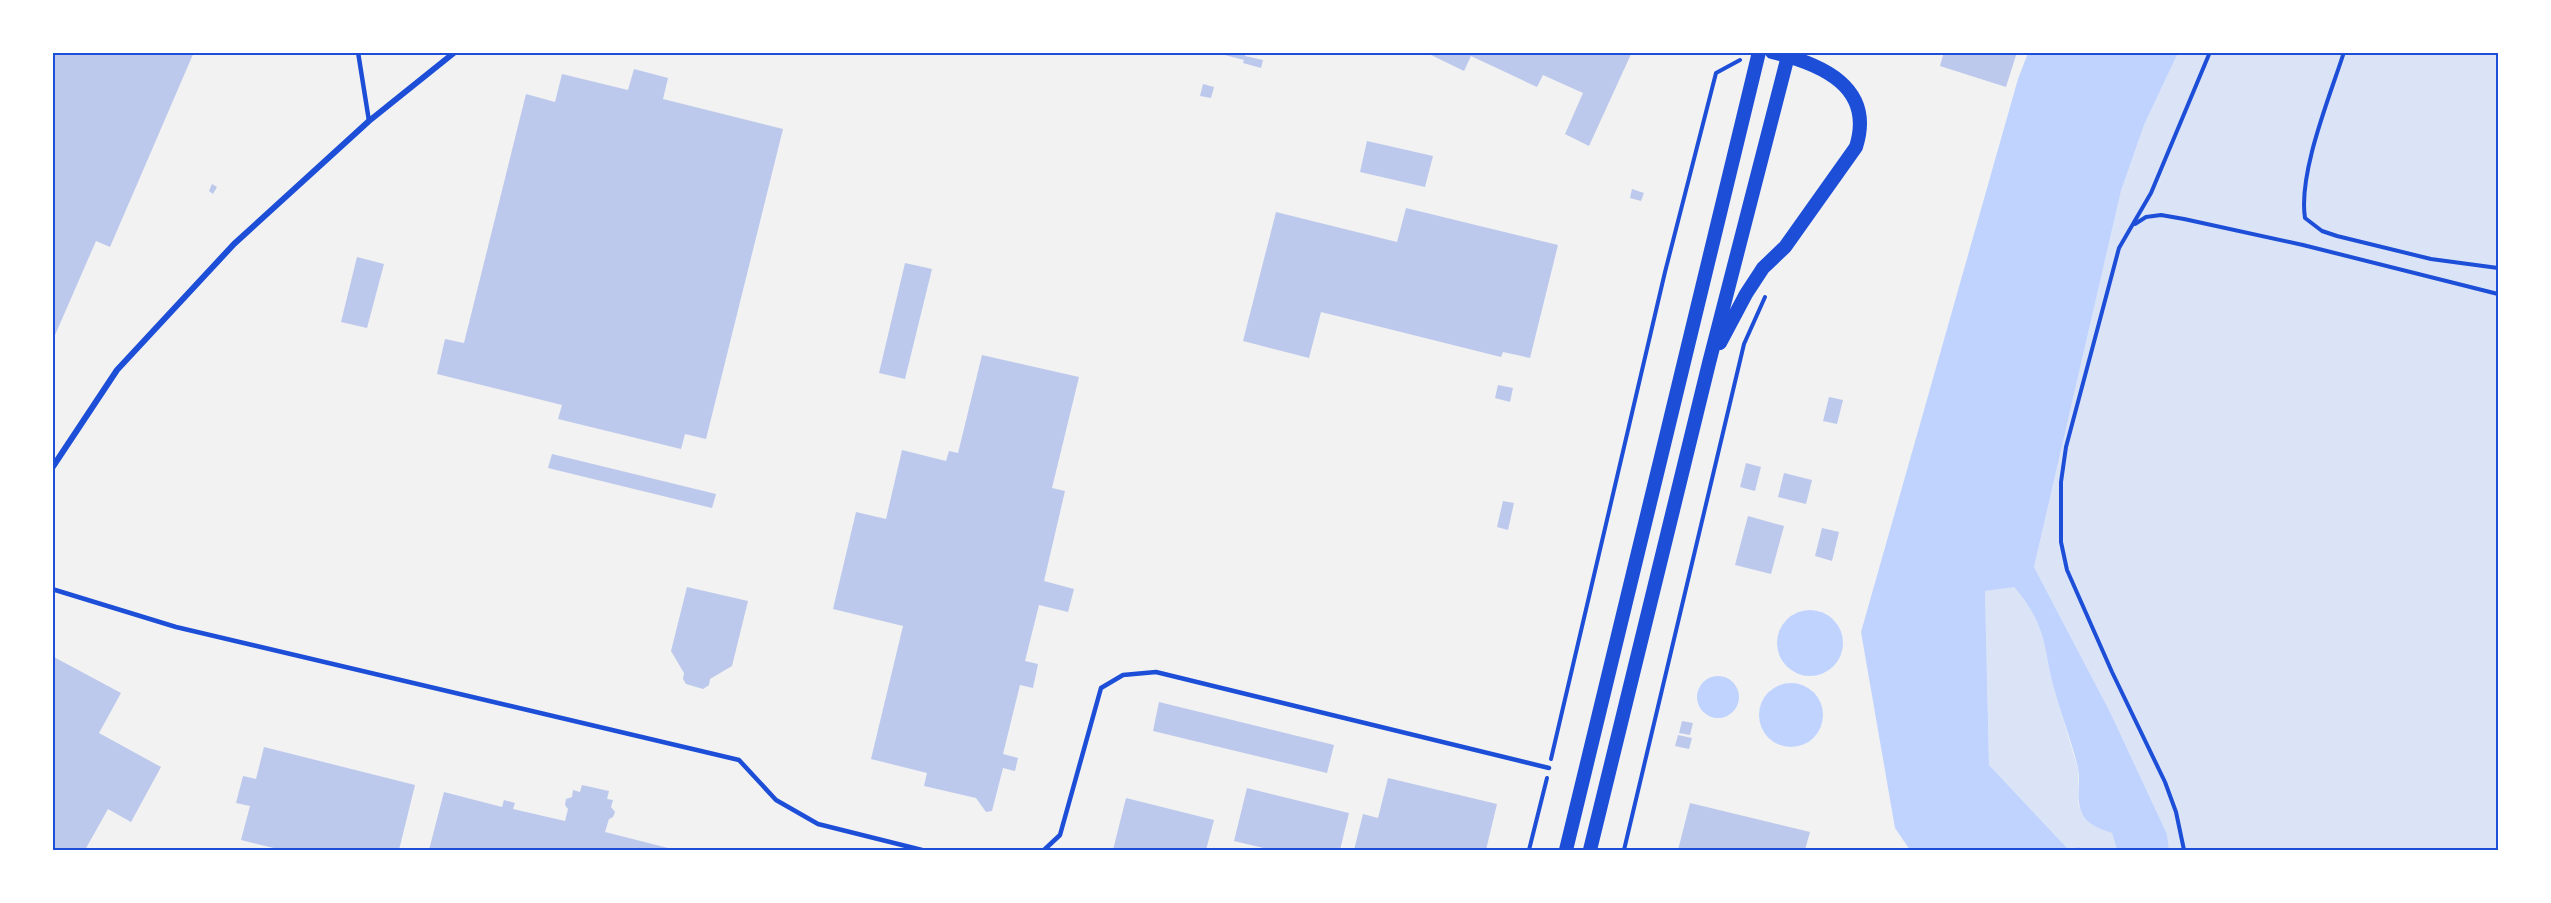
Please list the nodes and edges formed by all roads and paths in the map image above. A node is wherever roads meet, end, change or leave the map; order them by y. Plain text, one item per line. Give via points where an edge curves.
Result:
1 (358, 52) edge
2 (454, 52) edge
3 (1759, 52) edge
4 (1772, 52) edge
5 (2210, 52) edge
6 (2344, 52) edge
7 (1788, 54) edge
8 (1745, 58) dead end
9 (369, 121) junction
10 (2130, 228) junction
11 (2499, 268) edge
12 (2499, 294) edge
13 (1765, 296) dead end
14 (1709, 363) junction
15 (52, 468) edge
16 (52, 589) edge
17 (1549, 768) junction
18 (922, 850) edge
19 (1044, 850) edge
20 (1529, 850) edge
21 (1566, 850) edge
22 (1590, 850) edge
23 (1624, 850) edge
24 (2184, 850) edge

1 - 9 lane
2 - 9 street
3 - 21 main road
4 - 7 main road
5 - 10 path via 2151,193
6 - 11 path via 2316,137 2304,196 2305,218 2337,236 2431,259
7 - 14 main road
7 - 14 main road via 1844,84 1858,105 1860,133 1856,147 1785,247 1763,268
8 - 17 path via 1716,73 1665,272
9 - 15 street via 234,244 117,370
10 - 12 path via 2146,217 2184,219
10 - 24 path via 2119,248 2066,447 2061,482 2061,542 2079,600 2165,782
13 - 23 path via 1744,344
14 - 22 main road
16 - 18 lane via 176,627 739,760 776,800 818,824
17 - 19 lane via 1156,672 1123,675 1101,688 1060,835
17 - 20 path

